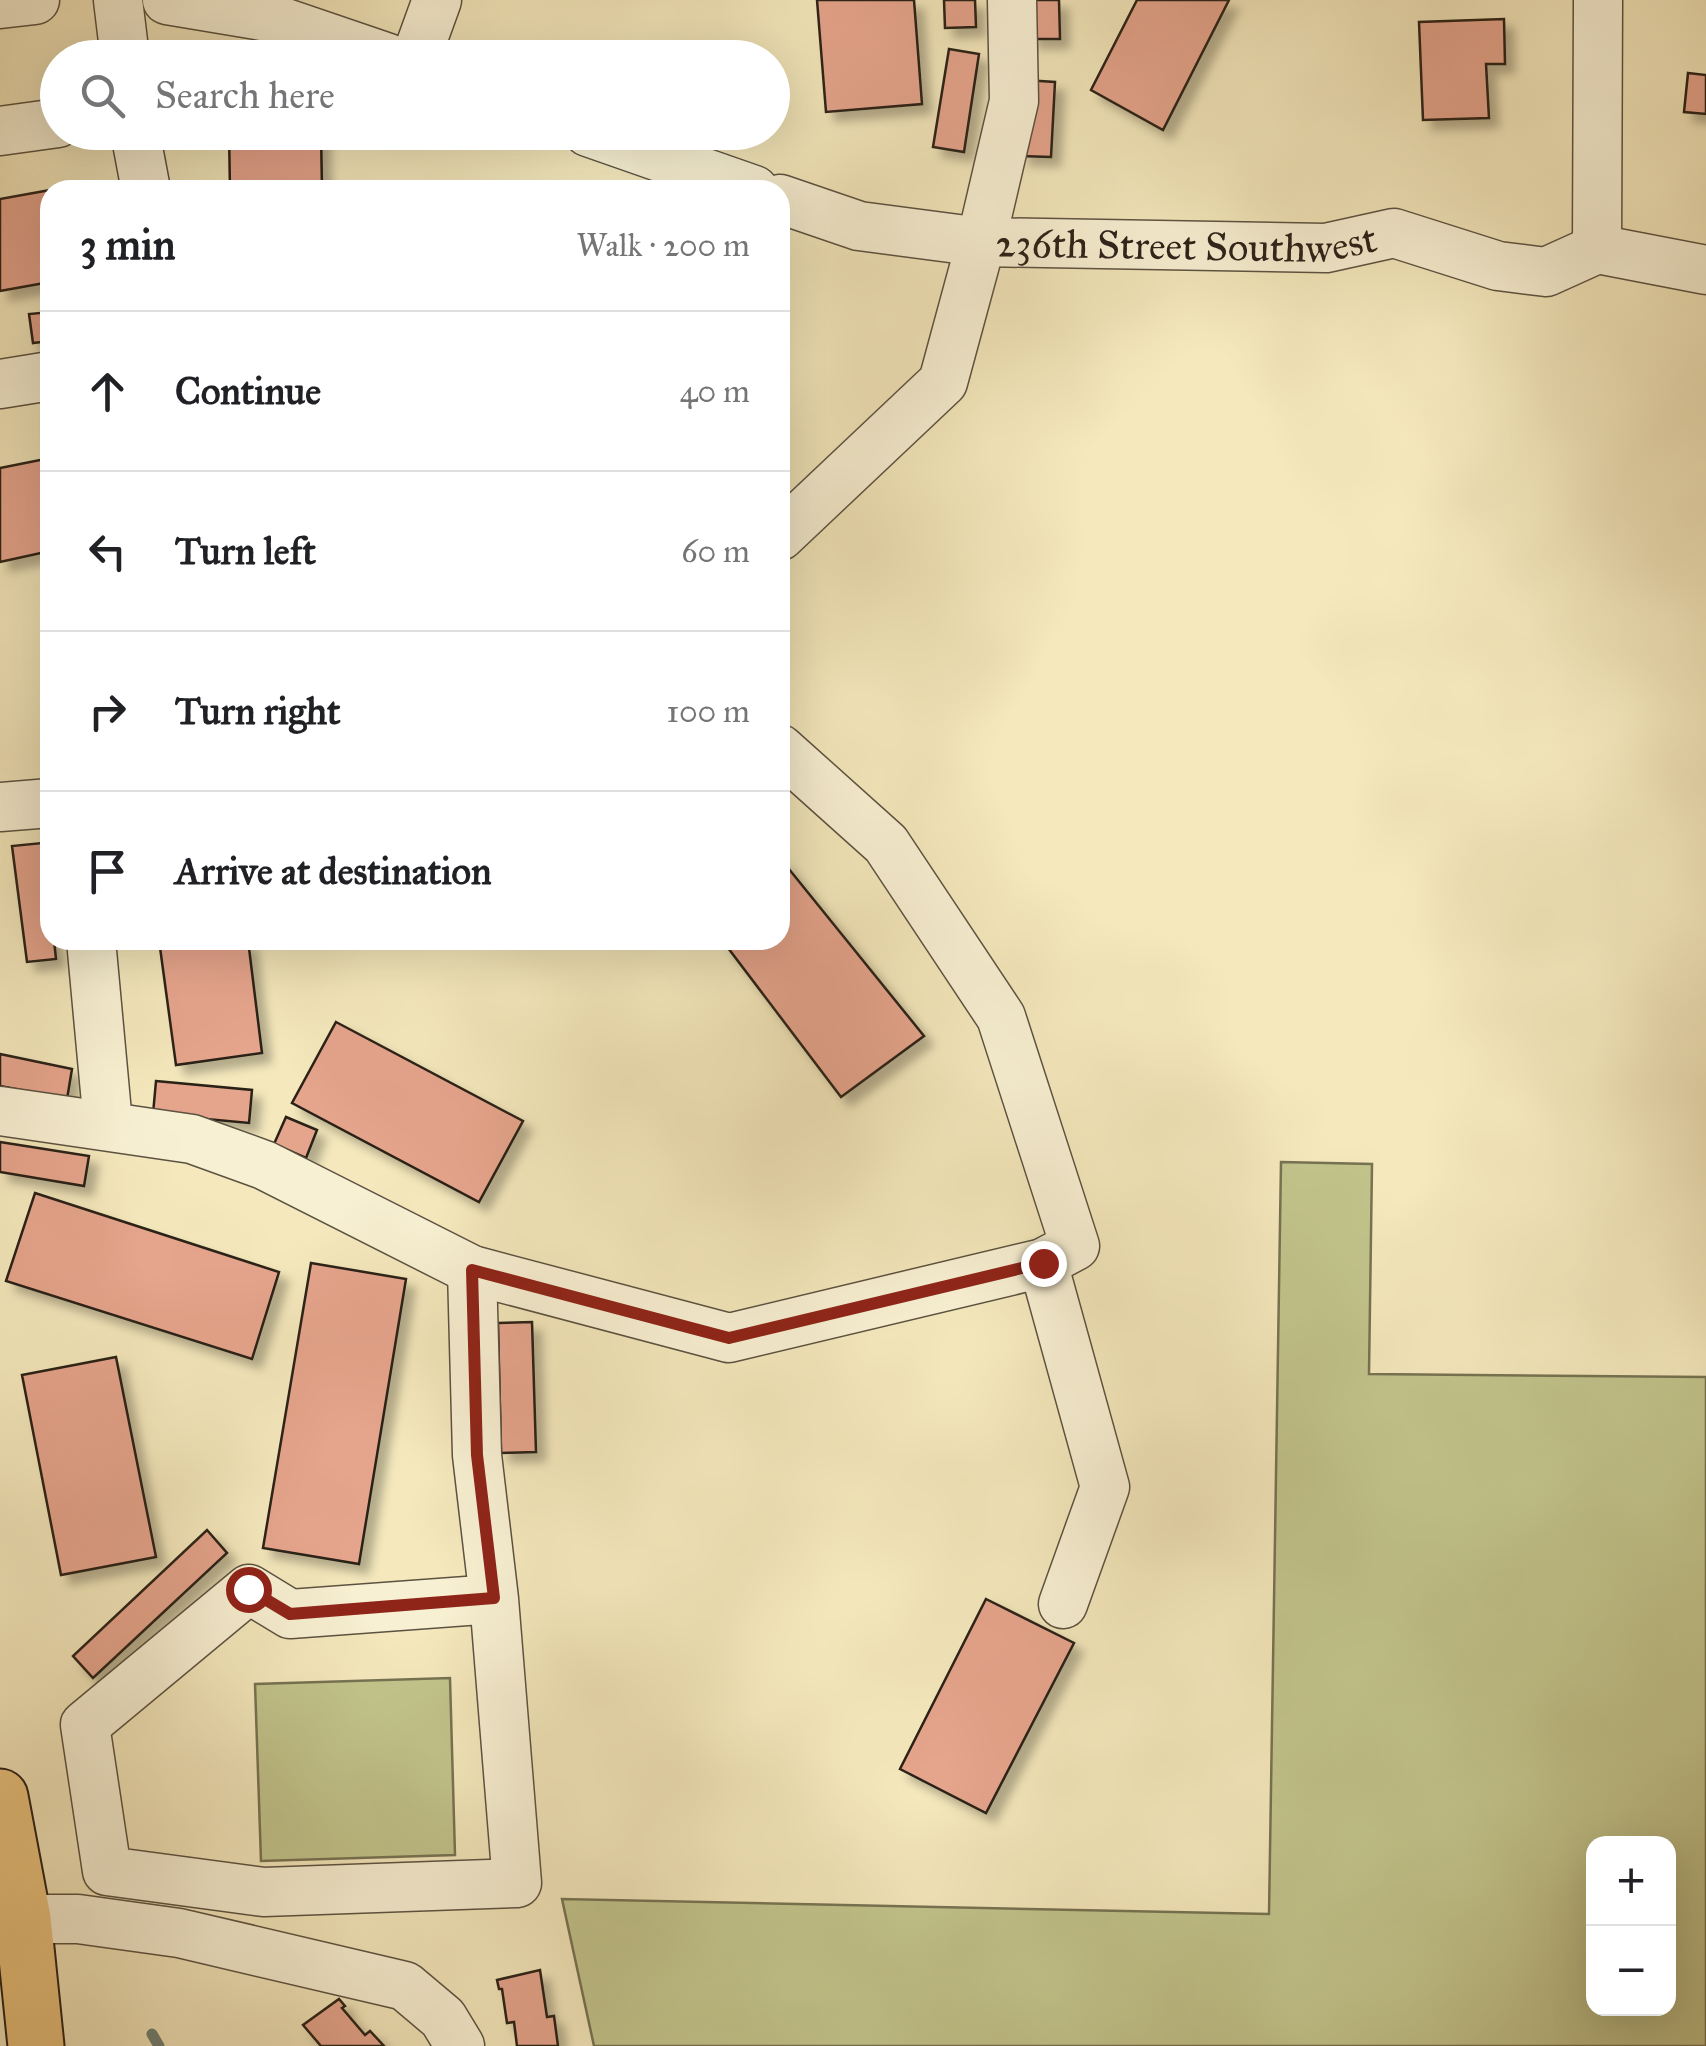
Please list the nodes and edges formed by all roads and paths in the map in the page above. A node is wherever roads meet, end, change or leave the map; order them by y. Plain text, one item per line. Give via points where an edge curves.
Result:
1 (35, 0) edge
2 (118, 0) edge
3 (167, 0) edge
4 (437, 0) edge
5 (1012, 0) edge
6 (1598, 0) edge
7 (0, 4) edge
8 (123, 40) edge
9 (335, 40) edge
10 (423, 40) edge
11 (40, 125) edge
12 (0, 131) edge
13 (138, 150) edge
14 (640, 150) edge
15 (144, 180) edge
16 (725, 180) edge
17 (790, 202) edge
18 (981, 242) junction
19 (1598, 249) junction
20 (1706, 270) edge
21 (40, 378) edge
22 (0, 384) edge
23 (790, 527) edge
24 (790, 758) edge
25 (40, 805) edge
26 (0, 807) edge
27 (92, 950) edge
28 (0, 1111) edge
29 (108, 1124) junction
30 (1059, 1255) junction
31 (472, 1270) junction
32 (494, 1598) junction
33 (1063, 1604) dead end
34 (0, 1798) edge
35 (23, 1918) junction
36 (36, 2046) edge
37 (460, 2046) edge

1 - 7 street
2 - 8 street
3 - 9 street via 268,17
4 - 10 street
5 - 18 street via 1014,101
6 - 19 street
11 - 12 street
13 - 15 street
14 - 16 street
17 - 18 street, 236th Street Southwest via 859,226
18 - 19 street, 236th Street Southwest via 1326,248 1394,233 1498,266 1546,272
18 - 23 street via 943,382
19 - 20 street
21 - 22 street
24 - 30 street via 886,844 1001,1017
25 - 26 street
27 - 29 street
28 - 29 street
29 - 31 street via 192,1138 264,1165
30 - 31 street via 729,1338
30 - 33 street via 1105,1487
31 - 32 street via 477,1455
32 - 32 street via 290,1614 248,1589 85,1725 107,1871 264,1892 516,1883
34 - 35 main road
35 - 36 main road
35 - 37 street via 179,1932 405,1986 443,2018

